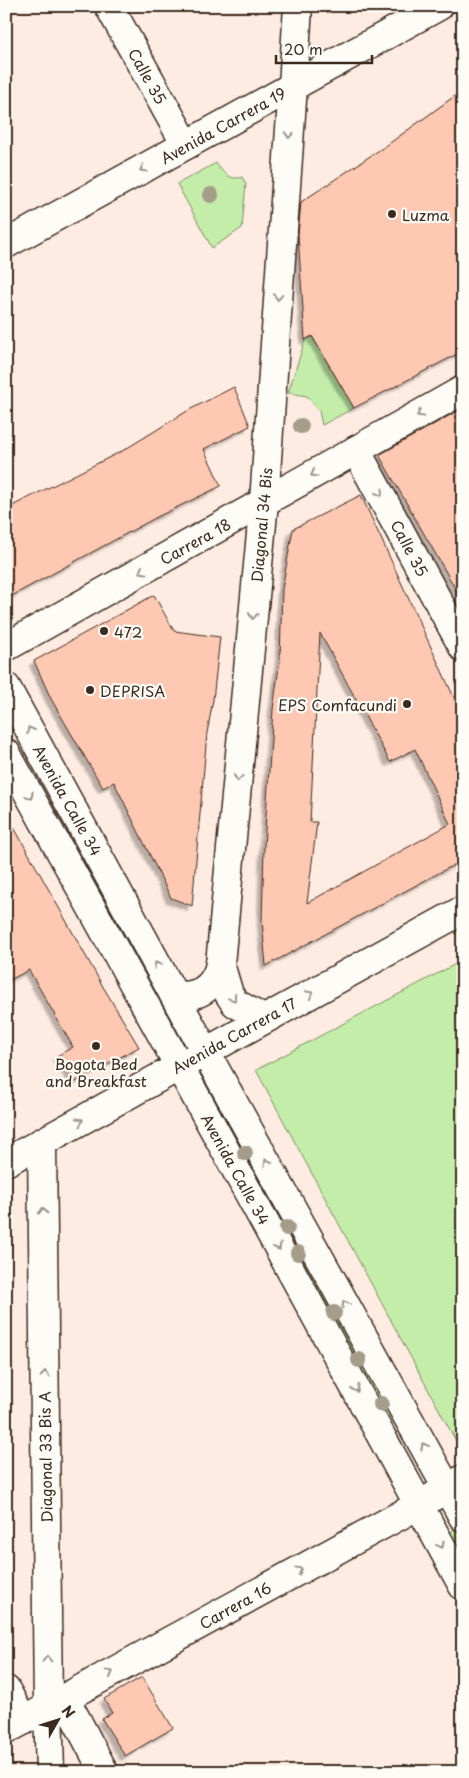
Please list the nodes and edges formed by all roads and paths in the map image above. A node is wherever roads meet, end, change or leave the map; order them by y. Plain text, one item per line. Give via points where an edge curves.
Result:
1 (109, 6) edge
2 (298, 6) edge
3 (439, 6) edge
4 (293, 86) junction
5 (186, 145) junction
6 (6, 244) edge
7 (463, 390) edge
8 (356, 450) junction
9 (264, 502) junction
10 (6, 647) edge
11 (463, 647) edge
12 (6, 687) edge
13 (6, 753) edge
14 (463, 910) edge
15 (220, 964) junction
16 (174, 995) junction
17 (263, 1019) junction
18 (206, 1051) junction
19 (179, 1066) junction
20 (42, 1142) junction
21 (6, 1162) edge
22 (455, 1484) edge
23 (419, 1505) junction
24 (463, 1517) edge
25 (463, 1586) edge
26 (6, 1690) edge
27 (56, 1703) junction
28 (15, 1726) edge
29 (50, 1772) edge
30 (104, 1772) edge

1 - 5 street, Calle 35
2 - 4 street, Diagonal 34 Bis
3 - 4 street, Avenida Carrera 19
4 - 5 street, Avenida Carrera 19
4 -> 9 street, Diagonal 34 Bis
5 -> 6 street, Avenida Carrera 19
7 -> 8 street, Carrera 18
8 -> 9 street, Carrera 18
8 -> 11 street, Calle 35
9 -> 10 street, Carrera 18
9 -> 15 street, Diagonal 34 Bis
16 -> 12 street, Avenida Calle 34
13 -> 19 street, Avenida Calle 34
17 -> 14 street, Avenida Carrera 17
15 - 16 street, Diagonal 34 Bis via 213,982 202,992 189,996
15 -> 17 street, Diagonal 34 Bis via 235,1003
16 - 18 street, Avenida Calle 34
17 - 18 street, Avenida Carrera 17
18 - 19 street, Avenida Carrera 17
22 -> 18 street, Avenida Calle 34
20 -> 19 street, Avenida Carrera 17
19 -> 23 street, Avenida Calle 34
20 - 21 street, Avenida Carrera 17
27 -> 20 street, Diagonal 33 Bis A
22 - 23 street, Carrera 16
22 - 24 street, Avenida Calle 34
23 -> 25 street, Avenida Calle 34
27 -> 23 street, Carrera 16
26 - 28 street
27 - 28 street, Carrera 16
27 - 29 street, Diagonal 33 Bis A
27 - 30 street

